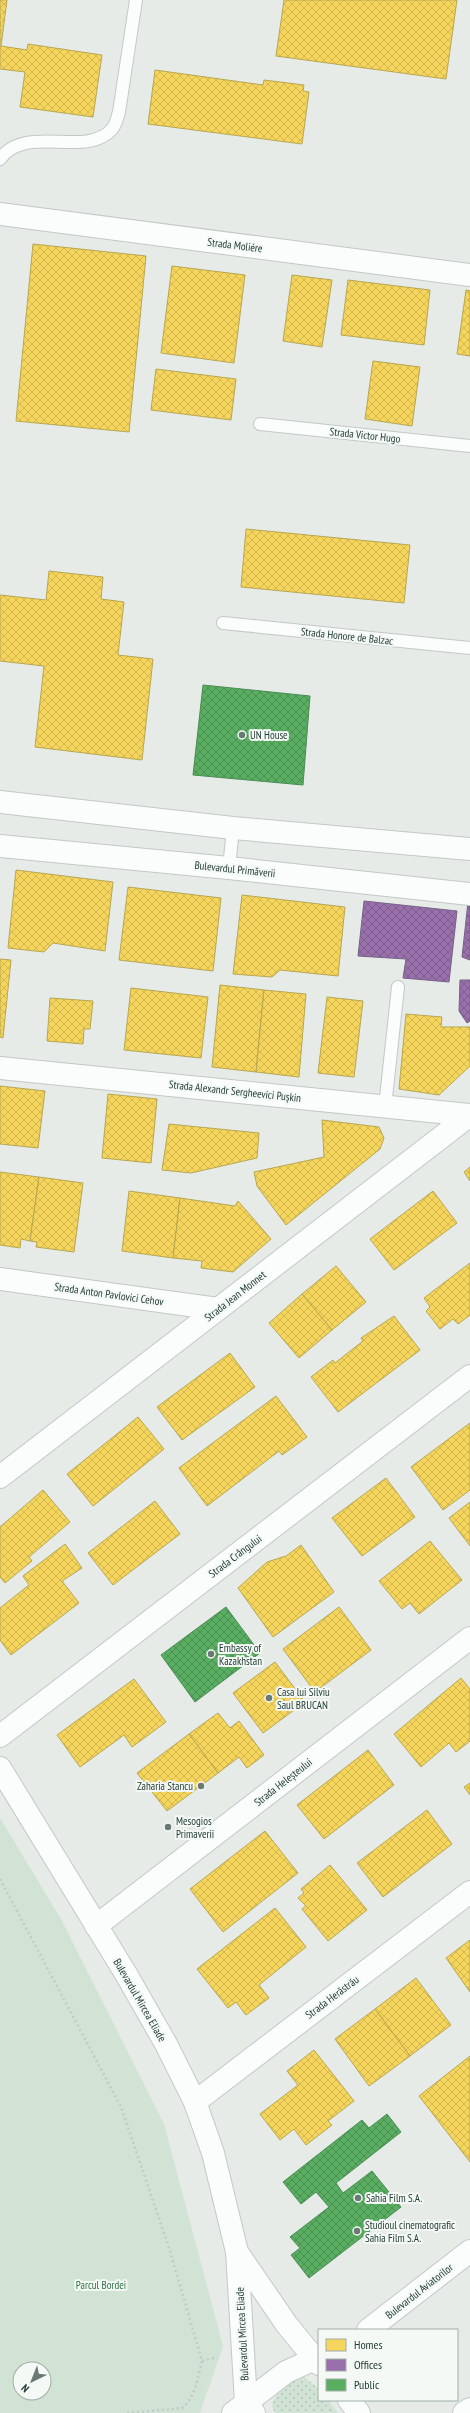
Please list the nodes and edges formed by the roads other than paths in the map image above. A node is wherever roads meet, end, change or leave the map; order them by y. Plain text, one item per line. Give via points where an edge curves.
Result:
1 (136, 0) edge
2 (0, 159) edge
3 (0, 214) edge
4 (470, 275) edge
5 (260, 424) dead end
6 (470, 446) edge
7 (223, 623) dead end
8 (470, 648) edge
9 (0, 802) edge
10 (233, 828) junction
11 (0, 846) edge
12 (470, 849) edge
13 (230, 868) junction
14 (470, 894) edge
15 (398, 987) dead end
16 (0, 1068) edge
17 (384, 1107) junction
18 (470, 1115) edge
19 (0, 1279) edge
20 (218, 1309) junction
21 (470, 1376) edge
22 (0, 1477) edge
23 (470, 1638) edge
24 (0, 1736) edge
25 (0, 1768) edge
26 (470, 1892) edge
27 (96, 1926) junction
28 (195, 2102) junction
29 (470, 2251) edge
30 (237, 2252) junction
31 (369, 2329) edge
32 (317, 2360) edge
33 (349, 2401) edge
34 (244, 2409) edge
35 (470, 2409) edge
36 (359, 2413) edge
37 (464, 2413) edge

1 - 2 lane via 119,112 113,129 102,138 16,145
3 - 4 street, Strada Moliére
5 - 6 lane, Strada Victor Hugo
7 - 8 lane, Strada Honore de Balzac
9 - 10 street
10 - 12 street
10 - 13 lane
11 - 13 street, Bulevardul Primăverii
13 - 14 street, Bulevardul Primăverii
15 - 17 lane
16 - 17 street, Strada Alexandr Sergheevici Pușkin
17 - 18 street, Strada Alexandr Sergheevici Pușkin
18 - 20 street, Strada Jean Monnet
19 - 20 street, Strada Anton Pavlovici Cehov
20 - 22 street, Strada Jean Monnet
21 - 24 street, Strada Crângului
23 - 27 street, Strada Heleșteului
25 - 27 street, Bulevardul Mircea Eliade
26 - 28 street, Strada Herăstrău
27 - 28 street, Bulevardul Mircea Eliade via 166,2044
28 - 30 street, Bulevardul Mircea Eliade via 213,2153
29 - 31 street, Bulevardul Aviatorilor
30 - 32 street, Bulevardul Mircea Eliade via 263,2292
30 - 34 street, Bulevardul Mircea Eliade
32 - 34 street via 286,2372
33 - 36 street
35 - 37 street

